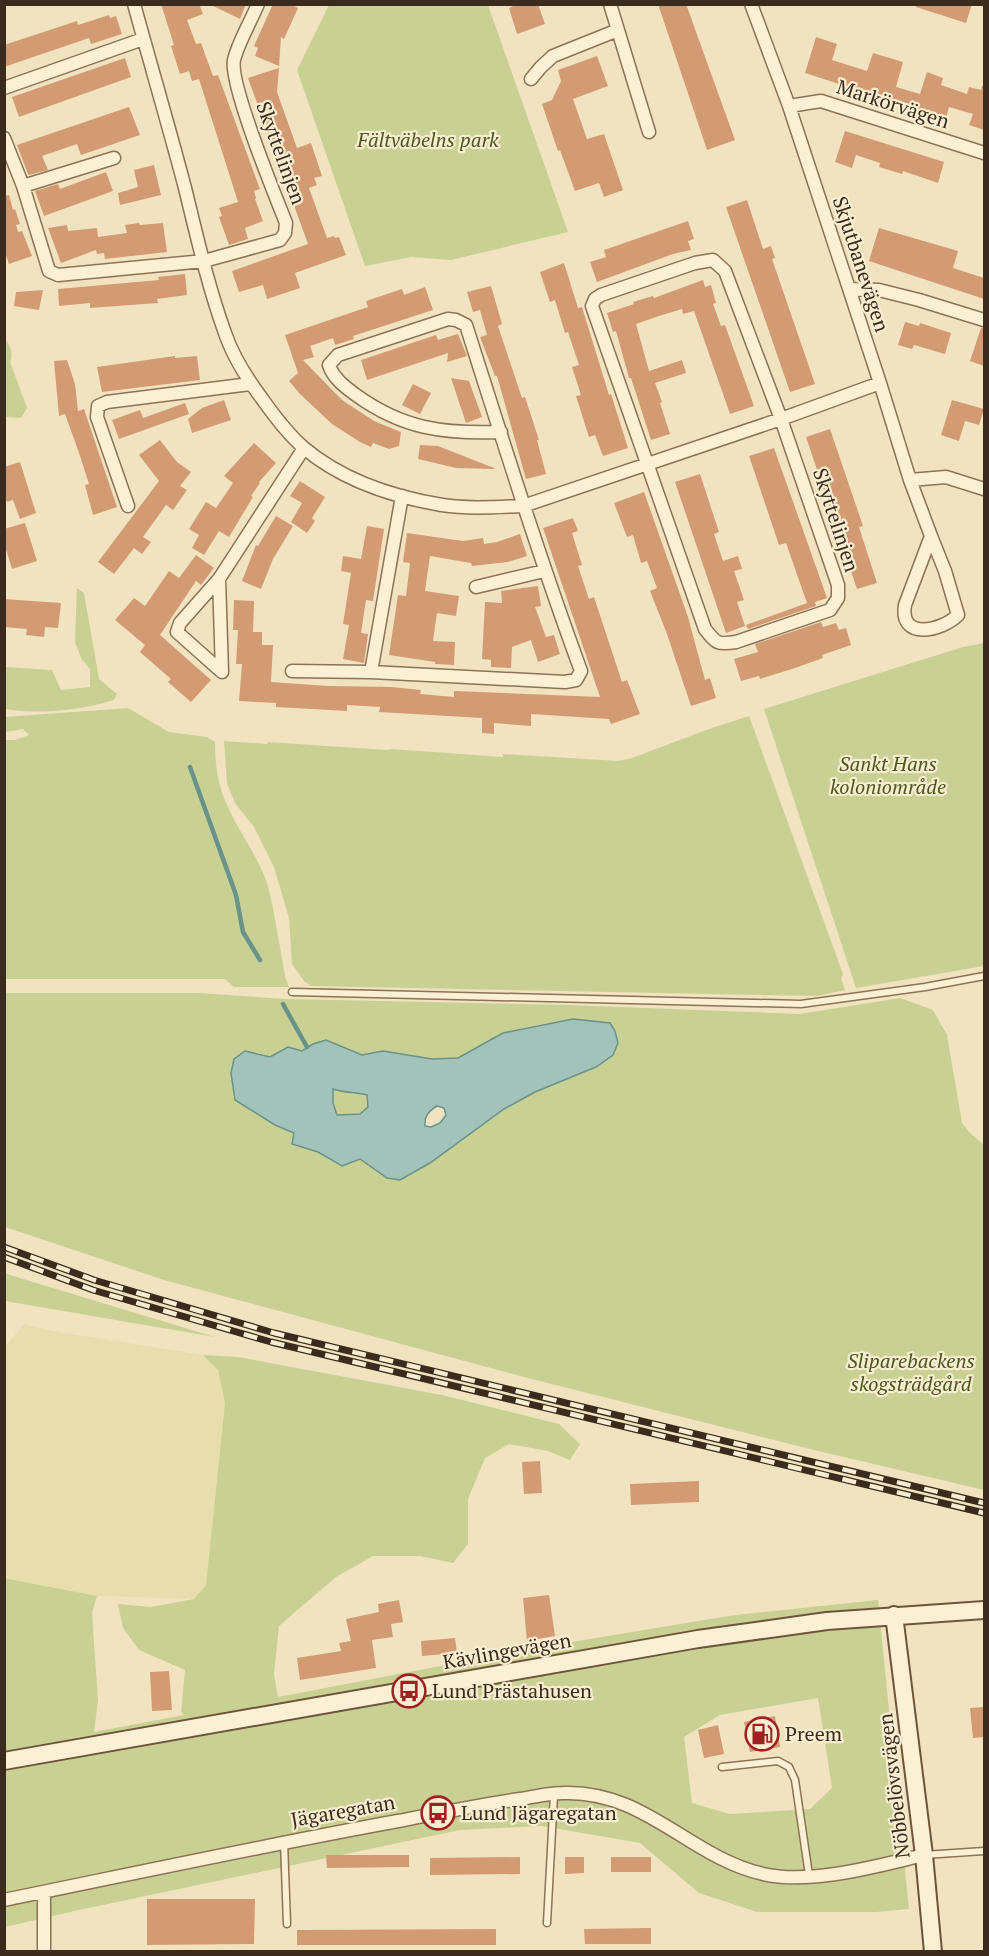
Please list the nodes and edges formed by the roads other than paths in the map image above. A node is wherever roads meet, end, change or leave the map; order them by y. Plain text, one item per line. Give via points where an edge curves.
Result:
1 (134, 4) edge
2 (258, 4) edge
3 (610, 4) edge
4 (751, 4) edge
5 (618, 30) junction
6 (143, 39) junction
7 (531, 79) dead end
8 (4, 88) edge
9 (789, 106) junction
10 (649, 132) dead end
11 (4, 138) edge
12 (984, 153) edge
13 (114, 158) dead end
14 (22, 186) junction
15 (204, 261) junction
16 (849, 289) junction
17 (984, 320) edge
18 (880, 383) junction
19 (250, 384) junction
20 (782, 419) junction
21 (501, 432) junction
22 (304, 448) junction
23 (648, 464) junction
24 (910, 480) junction
25 (984, 489) edge
26 (402, 496) junction
27 (128, 506) dead end
28 (523, 506) junction
29 (932, 536) junction
30 (544, 571) junction
31 (219, 579) junction
32 (476, 587) dead end
33 (292, 671) dead end
34 (371, 672) junction
35 (984, 976) edge
36 (292, 992) dead end
37 (984, 1610) edge
38 (894, 1615) junction
39 (4, 1761) edge
40 (722, 1767) dead end
41 (554, 1794) junction
42 (284, 1841) junction
43 (984, 1851) edge
44 (924, 1855) junction
45 (809, 1875) junction
46 (44, 1892) junction
47 (4, 1900) edge
48 (547, 1923) dead end
49 (287, 1924) dead end
50 (44, 1952) edge
51 (933, 1952) edge

1 - 6 street
2 - 15 street, Skyttelinjen via 234,60 233,72 286,223 285,233 280,240
3 - 5 street
4 - 9 street, Skjutbanevägen
5 - 7 street via 553,56
5 - 10 street
6 - 8 street
6 - 15 street
9 - 12 street, Markörvägen via 821,101
9 - 16 street, Skjutbanevägen
11 - 14 street, Skyttelinjen
13 - 14 street
14 - 15 street, Skyttelinjen via 46,265 58,275
15 - 19 street via 225,335
16 - 17 street via 879,290
16 - 18 street, Skjutbanevägen
18 - 20 street
18 - 24 street, Skjutbanevägen
19 - 22 street
19 - 27 street via 98,406 97,417
20 - 23 street
20 - 23 street, Skyttelinjen via 725,271 713,260 695,263 601,295 592,306
20 - 23 street, Skyttelinjen via 838,585 838,598 830,610 736,642 715,642 705,629
21 - 21 street via 466,325 456,320 338,356 329,365 344,387 392,417 430,429 466,434
21 - 28 street
22 - 26 street via 334,468
22 - 31 street
23 - 28 street
24 - 25 street via 946,477
24 - 29 street, Skjutbanevägen
26 - 28 street via 443,505
26 - 34 street
28 - 30 street
29 - 29 street, Skjutbanevägen via 958,615 951,622 913,629 903,616 905,605
30 - 32 street
30 - 34 street via 581,671 576,680
31 - 31 street via 180,623 177,632 222,672
33 - 34 street
35 - 36 lane via 801,1005
37 - 38 main road, Kävlingevägen
38 - 39 main road, Kävlingevägen via 827,1621 613,1653
38 - 44 main road, Nöbbelövsvägen
40 - 45 lane via 778,1761 789,1767 795,1780
41 - 42 street, Jägaregatan
41 - 45 street, Jägaregatan via 611,1798 732,1864 764,1874
41 - 48 lane
42 - 46 street, Jägaregatan
42 - 49 lane
43 - 44 lane
44 - 45 street, Jägaregatan via 858,1870
44 - 51 main road, Nöbbelövsvägen
46 - 47 street, Jägaregatan
46 - 50 street

